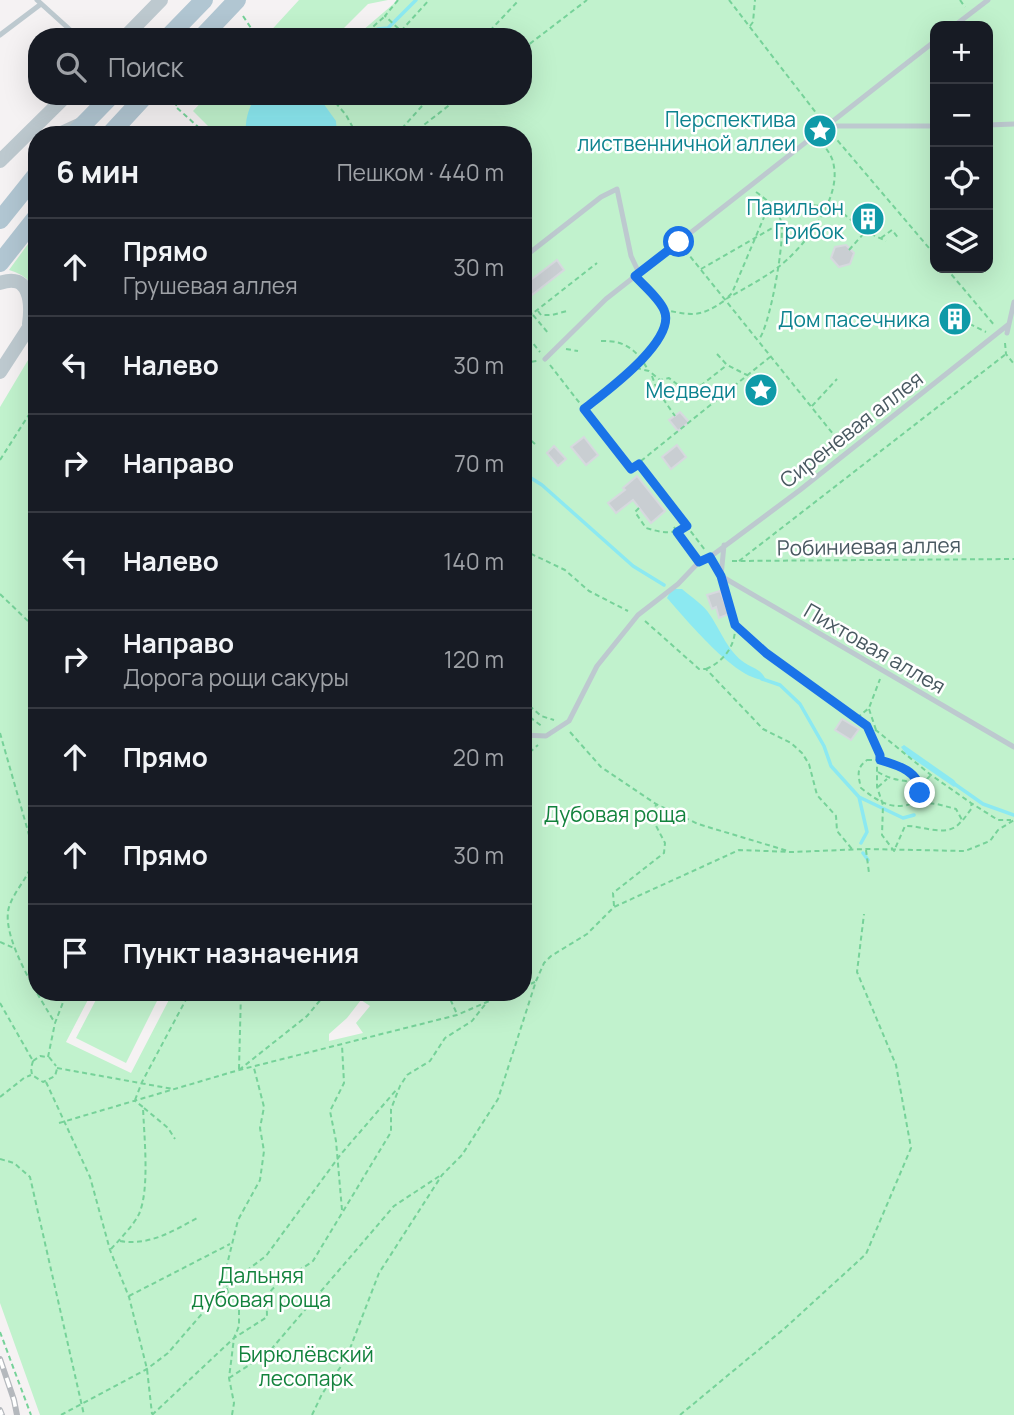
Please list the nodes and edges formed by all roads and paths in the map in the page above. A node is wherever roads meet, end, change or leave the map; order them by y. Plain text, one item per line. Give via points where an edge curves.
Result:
1 (161, 0) edge
2 (204, 0) edge
3 (398, 0) edge
4 (429, 0) edge
5 (519, 0) edge
6 (587, 0) edge
7 (729, 0) edge
8 (755, 0) edge
9 (988, 0) edge
10 (39, 2) edge
11 (240, 8) edge
12 (385, 16) junction
13 (961, 21) edge
14 (750, 26) junction
15 (68, 28) edge
16 (134, 28) edge
17 (177, 28) edge
18 (214, 28) edge
19 (252, 28) edge
20 (372, 28) edge
21 (398, 28) edge
22 (404, 28) edge
23 (493, 28) edge
24 (0, 35) edge
25 (532, 42) edge
26 (930, 45) edge
27 (57, 105) edge
28 (102, 105) edge
29 (137, 105) edge
30 (176, 105) edge
31 (339, 105) edge
32 (423, 105) edge
33 (449, 105) edge
34 (1014, 124) edge
35 (993, 125) edge
36 (35, 126) edge
37 (81, 126) edge
38 (117, 126) edge
39 (197, 126) edge
40 (352, 126) edge
41 (405, 126) edge
42 (423, 126) edge
43 (826, 126) junction
44 (930, 126) edge
45 (28, 133) edge
46 (816, 134) junction
47 (28, 145) edge
48 (12, 149) junction
49 (0, 161) edge
50 (28, 185) edge
51 (757, 193) dead end
52 (828, 202) junction
53 (770, 203) junction
54 (826, 206) junction
55 (0, 220) edge
56 (782, 222) junction
57 (28, 227) edge
58 (864, 229) junction
59 (757, 236) junction
60 (880, 239) junction
61 (900, 239) dead end
62 (886, 241) dead end
63 (930, 249) edge
64 (685, 250) dead end
65 (849, 250) dead end
66 (532, 251) edge
67 (0, 263) edge
68 (597, 263) dead end
69 (778, 267) junction
70 (700, 269) junction
71 (950, 273) edge
72 (637, 275) junction
73 (0, 283) edge
74 (28, 293) edge
75 (725, 300) junction
76 (1014, 302) edge
77 (537, 310) junction
78 (664, 310) junction
79 (567, 311) dead end
80 (532, 314) joint
81 (962, 320) dead end
82 (991, 321) dead end
83 (1009, 324) junction
84 (28, 328) edge
85 (1000, 331) junction
86 (1011, 333) edge
87 (549, 334) dead end
88 (990, 334) dead end
89 (757, 340) junction
90 (601, 341) dead end
91 (532, 342) edge
92 (717, 354) dead end
93 (770, 357) junction
94 (643, 358) junction
95 (545, 359) junction
96 (532, 361) edge
97 (1014, 364) edge
98 (727, 365) junction
99 (635, 368) junction
100 (649, 371) junction
101 (0, 372) edge
102 (652, 375) junction
103 (748, 375) junction
104 (837, 379) dead end
105 (810, 407) junction
106 (584, 409) junction
107 (28, 416) edge
108 (675, 416) dead end
109 (837, 440) dead end
110 (532, 441) edge
111 (536, 445) dead end
112 (0, 460) edge
113 (639, 464) junction
114 (639, 508) dead end
115 (687, 526) junction
116 (674, 527) dead end
117 (677, 532) junction
118 (701, 545) dead end
119 (724, 545) junction
120 (532, 554) edge
121 (710, 557) junction
122 (1014, 559) edge
123 (723, 561) dead end
124 (739, 561) junction
125 (699, 562) junction
126 (721, 576) junction
127 (0, 594) edge
128 (638, 615) junction
129 (28, 621) edge
130 (735, 625) junction
131 (706, 669) junction
132 (883, 671) junction
133 (532, 708) edge
134 (869, 708) junction
135 (855, 718) junction
136 (532, 719) edge
137 (850, 724) dead end
138 (564, 725) junction
139 (867, 726) junction
140 (877, 731) junction
141 (0, 733) edge
142 (552, 734) junction
143 (532, 735) edge
144 (545, 736) junction
145 (1014, 747) edge
146 (532, 749) edge
147 (880, 760) junction
148 (877, 771) junction
149 (930, 775) junction
150 (887, 778) junction
151 (919, 782) junction
152 (877, 787) junction
153 (860, 788) junction
154 (855, 790) dead end
155 (916, 802) junction
156 (971, 803) junction
157 (656, 804) junction
158 (882, 806) junction
159 (962, 820) junction
160 (1013, 820) edge
161 (28, 837) edge
162 (866, 849) junction
163 (853, 850) junction
164 (894, 851) junction
165 (792, 852) junction
166 (28, 873) edge
167 (869, 873) dead end
168 (614, 907) junction
169 (864, 914) dead end
170 (0, 942) edge
171 (15, 948) junction
172 (28, 978) edge
173 (536, 981) junction
174 (532, 983) edge
175 (532, 993) edge
176 (42, 1001) edge
177 (64, 1001) edge
178 (185, 1001) edge
179 (241, 1001) edge
180 (320, 1001) edge
181 (451, 1001) edge
182 (530, 1001) edge
183 (488, 1002) joint
184 (0, 1003) edge
185 (457, 1015) junction
186 (55, 1023) junction
187 (342, 1044) junction
188 (48, 1057) junction
189 (33, 1061) junction
190 (254, 1067) junction
191 (57, 1068) junction
192 (239, 1070) junction
193 (32, 1075) junction
194 (46, 1082) junction
195 (142, 1082) junction
196 (400, 1086) junction
197 (174, 1090) junction
198 (0, 1097) edge
199 (135, 1101) junction
200 (143, 1107) junction
201 (65, 1122) junction
202 (58, 1123) dead end
203 (175, 1139) dead end
204 (338, 1158) junction
205 (0, 1159) edge
206 (442, 1175) junction
207 (342, 1212) junction
208 (199, 1217) dead end
209 (118, 1241) junction
210 (231, 1243) junction
211 (110, 1250) junction
212 (226, 1286) junction
213 (129, 1297) junction
214 (0, 1332) edge
215 (234, 1338) junction
216 (147, 1370) junction
217 (229, 1378) junction
218 (81, 1405) junction
219 (31, 1415) edge
220 (61, 1415) edge
221 (84, 1415) edge
222 (152, 1415) edge
223 (232, 1415) edge
224 (312, 1415) edge
225 (680, 1415) edge

1 - 16 street
2 - 17 main road
3 - 12 path
4 - 22 path
5 - 23 path
6 - 25 path
7 - 14 path
8 - 14 path
9 - 13 lane
10 - 15 lane
10 - 24 lane
11 - 18 main road
11 - 19 path
12 - 20 path
12 - 21 path
14 - 43 path
26 - 43 lane
27 - 36 street
28 - 37 main road
29 - 38 main road
30 - 39 path
31 - 40 path
32 - 41 path
33 - 42 path
34 - 35 lane
43 - 44 lane
43 - 46 lane
43 - 63 path
45 - 48 street
46 - 52 path via 834,166
46 - 72 lane
47 - 48 street
48 - 49 street
50 - 55 main road
51 - 53 path
52 - 54 path
52 - 58 path
53 - 54 path
53 - 56 path
53 - 59 path
54 - 69 path via 806,238
56 - 59 path
56 - 69 path
57 - 67 main road
58 - 60 path
58 - 65 path
59 - 70 path
59 - 75 path
60 - 61 path via 892,230
60 - 62 path
64 - 70 path
66 - 72 lane via 617,189
68 - 77 path
69 - 75 path
69 - 89 path via 764,331
70 - 75 path
71 - 82 path
72 - 78 path
72 - 95 lane
73 - 74 street via 17,281
75 - 78 path via 706,313
75 - 89 path
76 - 83 lane
77 - 79 path via 541,315
77 - 80 path
78 - 94 path via 665,321 654,348
80 - 87 path
81 - 88 path
83 - 85 lane, Сиреневая аллея
83 - 86 lane
84 - 101 street
85 - 86 lane
85 - 119 lane, Сиреневая аллея
89 - 93 path
90 - 94 path via 615,341
91 - 95 path
92 - 98 path
93 - 103 path
93 - 105 path
94 - 99 path
94 - 100 path
95 - 96 path
95 - 106 path
97 - 124 path via 1006,352
98 - 102 path via 690,394 668,379
98 - 103 path
99 - 100 path
99 - 106 path
100 - 102 path
102 - 108 path
103 - 113 path
104 - 105 path
105 - 109 path
106 - 113 path via 631,469
107 - 112 path
110 - 111 path
113 - 115 path
114 - 117 path via 635,512 646,528
115 - 117 path
115 - 118 path
116 - 117 path
117 - 125 path
119 - 121 lane, Сиреневая аллея
119 - 126 lane
120 - 128 path via 565,570 589,591
121 - 125 lane, Сиреневая аллея
121 - 126 lane
122 - 124 path, Робиниевая аллея
123 - 124 path, Робиниевая аллея
125 - 128 lane, Сиреневая аллея
126 - 130 path
126 - 132 lane, Пихтовая аллея
127 - 129 path
128 - 131 path via 699,669
128 - 138 lane, Сиреневая аллея via 597,666
130 - 131 path via 734,640 721,663
130 - 135 path
131 - 163 path via 764,729 802,753 817,795 836,816 837,831
132 - 134 path
132 - 145 lane, Пихтовая аллея
133 - 138 path
134 - 135 path
134 - 140 path
135 - 137 path
135 - 139 path
136 - 142 path
138 - 142 lane
138 - 157 path via 601,767
139 - 140 path
139 - 147 path
140 - 149 path
141 - 161 path
142 - 144 lane
143 - 144 lane
144 - 146 path
147 - 148 path
147 - 151 path via 908,771
147 - 153 path via 867,760 860,766
148 - 150 path
148 - 152 path
149 - 151 path
149 - 156 path
150 - 151 path
150 - 152 path
151 - 155 path
152 - 158 path
153 - 154 path
153 - 158 path
155 - 158 path via 897,808
155 - 159 path via 956,810
156 - 159 path
156 - 160 path via 999,820
157 - 165 path via 698,824
157 - 168 path via 653,820 665,843 664,853 613,893
158 - 164 path via 882,835
159 - 164 path via 947,830 905,826
160 - 164 path via 990,841 965,851
162 - 163 path
162 - 164 path
162 - 167 path
163 - 165 path
165 - 168 path via 739,850
166 - 171 path via 9,907
168 - 173 path via 587,934 551,956
169 - 225 path via 857,972 896,1065 911,1148 866,1254
170 - 171 path
171 - 172 path
173 - 174 path
173 - 175 path
176 - 186 path
177 - 186 path
178 - 195 path
179 - 192 path
180 - 192 path
181 - 185 path
182 - 206 path via 498,1099 462,1155
183 - 185 path
183 - 196 path via 472,1021 445,1038 430,1061 407,1075
184 - 189 path
185 - 187 path
186 - 188 path
187 - 190 path
187 - 204 path via 344,1083 330,1111
188 - 189 path
188 - 191 path
189 - 193 path
190 - 192 path
190 - 210 path via 264,1107 260,1128 264,1151 260,1180
191 - 194 path
191 - 195 path
192 - 197 path
193 - 194 path
193 - 198 path
194 - 201 path
195 - 197 path
195 - 199 path
196 - 204 path
196 - 207 path via 391,1109 391,1132
197 - 199 path
199 - 200 path
199 - 201 path
200 - 203 path
200 - 209 path via 143,1199 138,1215
201 - 202 path
201 - 211 path via 90,1177
204 - 207 path
204 - 212 path via 266,1256
205 - 218 path via 30,1177
206 - 217 path via 394,1206 268,1353
206 - 224 path via 379,1273 346,1359
207 - 215 path via 313,1261 278,1283 268,1296 267,1317
208 - 209 path via 155,1240
209 - 211 path
210 - 212 path
210 - 213 path
211 - 213 path
212 - 215 path via 239,1308
212 - 216 path via 168,1353
213 - 216 path
214 - 219 path
215 - 217 path
215 - 222 path
216 - 218 path
216 - 222 path
217 - 223 path
218 - 220 path
218 - 221 path

